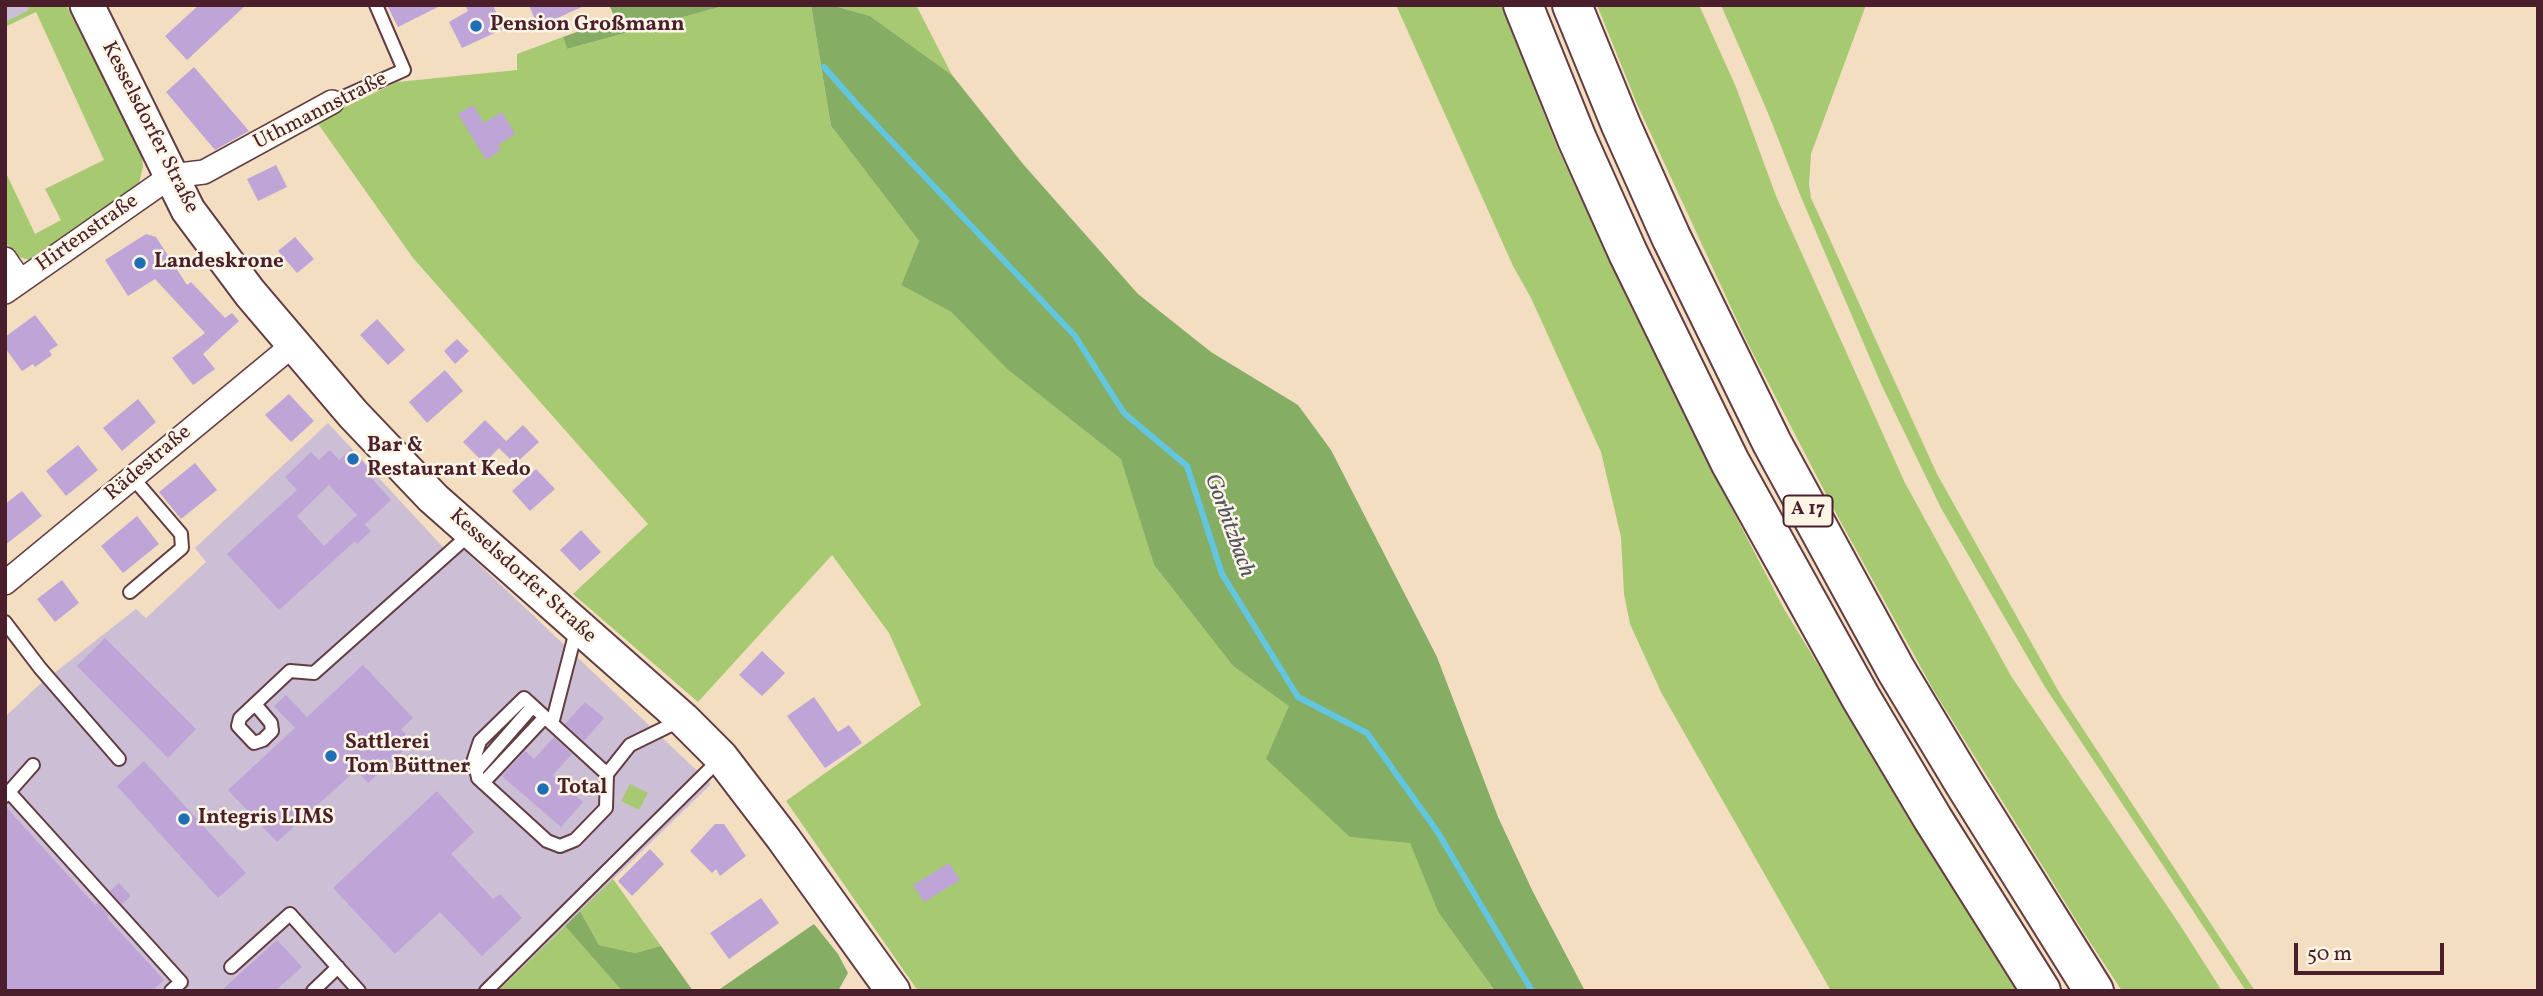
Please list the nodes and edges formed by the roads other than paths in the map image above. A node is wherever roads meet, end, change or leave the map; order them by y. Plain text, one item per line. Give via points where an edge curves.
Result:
1 (87, 5) edge
2 (376, 5) edge
3 (1523, 5) edge
4 (1572, 5) edge
5 (332, 102) joint
6 (171, 176) junction
7 (5, 259) edge
8 (13, 286) edge
9 (293, 345) junction
10 (133, 478) junction
11 (471, 532) junction
12 (5, 583) edge
13 (130, 592) dead end
14 (5, 622) edge
15 (577, 627) junction
16 (255, 704) dead end
17 (683, 719) junction
18 (549, 721) junction
19 (721, 757) junction
20 (119, 759) dead end
21 (33, 765) dead end
22 (607, 774) junction
23 (483, 783) junction
24 (7, 794) edge
25 (231, 967) dead end
26 (338, 967) junction
27 (171, 991) edge
28 (313, 991) edge
29 (359, 991) edge
30 (486, 991) edge
31 (893, 991) edge
32 (2042, 991) edge
33 (2094, 991) edge

1 - 6 main road, Kesselsdorfer Straße
2 - 5 lane, Uthmannstraße via 404,71
3 - 32 highway, A 17 via 1628,253 1730,462 1861,698
4 - 33 highway, A 17 via 1671,237 1772,443 1896,670
5 - 6 street, Uthmannstraße via 204,172
6 - 8 street, Hirtenstraße
6 - 9 main road, Kesselsdorfer Straße via 196,221
7 - 8 street
9 - 10 street, Rädestraße
9 - 11 main road, Kesselsdorfer Straße via 416,480
10 - 12 street, Rädestraße
10 - 13 lane via 181,534 182,548
11 - 15 main road, Kesselsdorfer Straße
11 - 16 lane via 314,673 290,671
14 - 20 lane
15 - 17 main road, Kesselsdorfer Straße
15 - 18 lane
17 - 19 main road, Kesselsdorfer Straße
17 - 22 lane via 630,745
18 - 22 lane
18 - 23 lane
18 - 23 lane via 524,698 480,741 474,759
19 - 30 lane
19 - 31 main road, Kesselsdorfer Straße
21 - 24 lane
22 - 23 lane via 606,808 575,840 560,846 547,841
24 - 27 lane via 181,982
25 - 26 lane via 290,914
26 - 28 lane
26 - 29 lane

